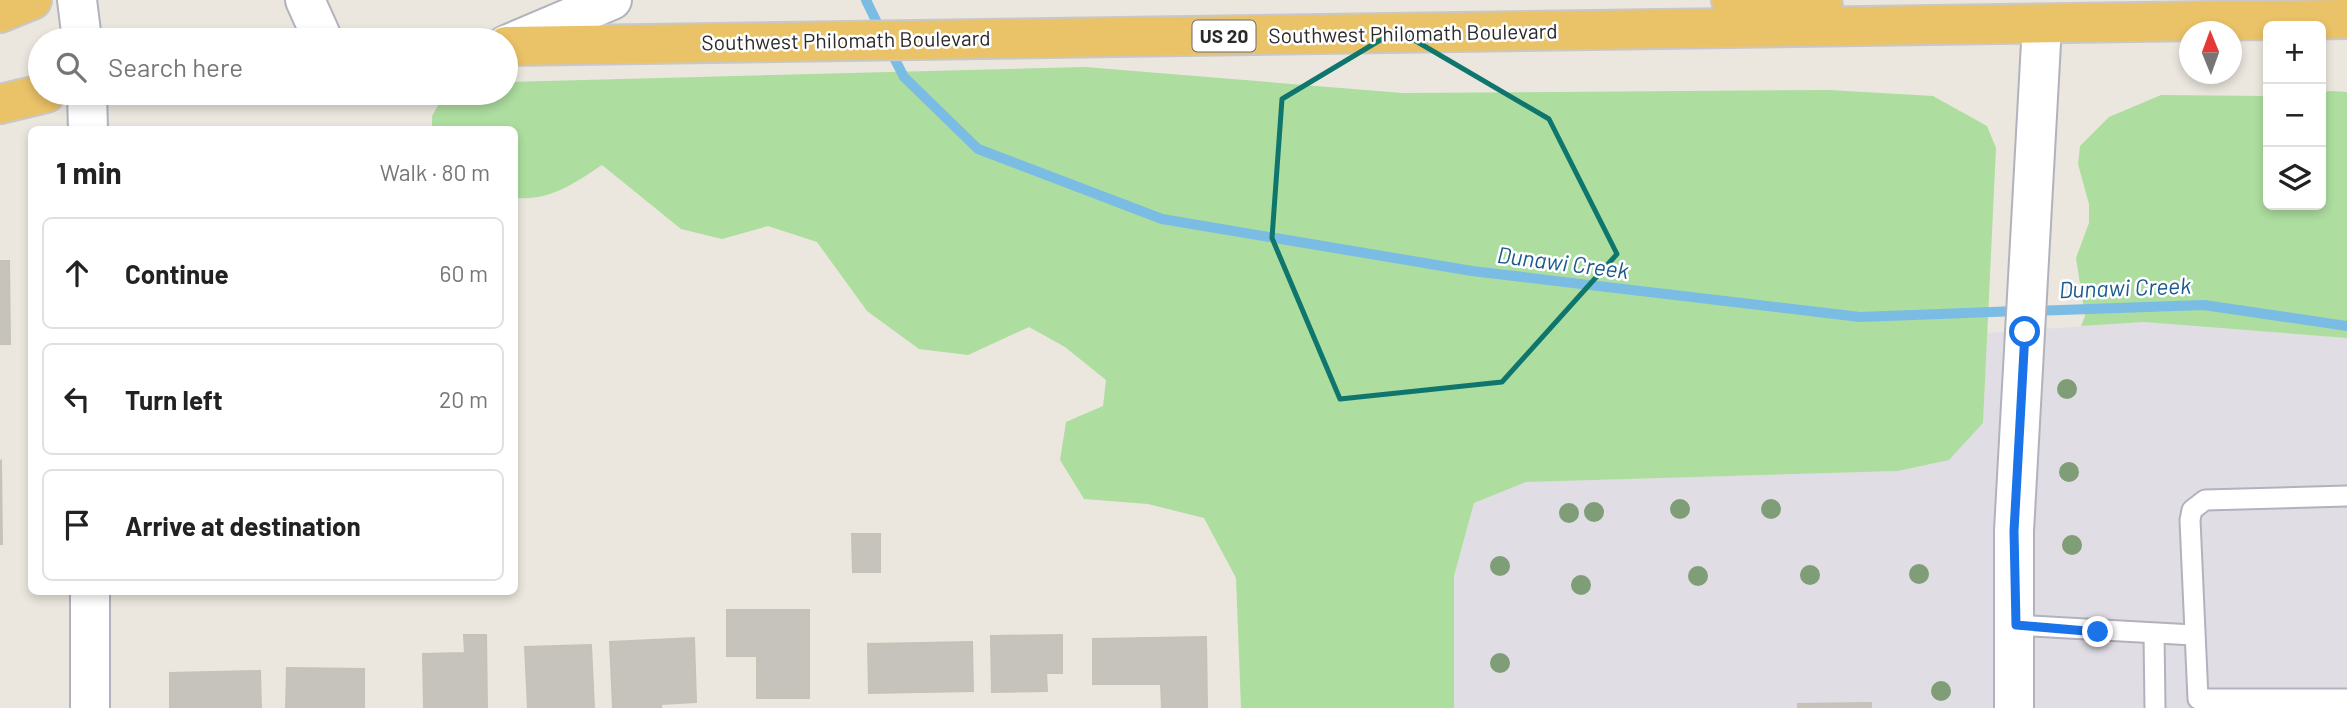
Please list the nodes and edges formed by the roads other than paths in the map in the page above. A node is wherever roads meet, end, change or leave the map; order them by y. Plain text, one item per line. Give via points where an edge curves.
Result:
1 (32, 0) edge
2 (77, 0) edge
3 (305, 0) edge
4 (612, 0) edge
5 (1731, 0) edge
6 (0, 13) edge
7 (2347, 19) edge
8 (2042, 25) junction
9 (1942, 27) junction
10 (80, 28) edge
11 (318, 28) edge
12 (518, 40) edge
13 (518, 45) edge
14 (28, 97) edge
15 (0, 104) edge
16 (88, 105) edge
17 (88, 126) edge
18 (2347, 496) edge
19 (90, 595) edge
20 (2016, 625) junction
21 (2154, 634) junction
22 (2193, 635) junction
23 (2347, 699) edge
24 (90, 708) edge
25 (2014, 708) edge
26 (2155, 708) edge

1 - 6 highway
2 - 10 street
3 - 11 street
4 - 12 street
5 - 9 highway, Southwest Philomath Boulevard / US 20 via 1804,4
7 - 8 highway, Southwest Philomath Boulevard / US 20
8 - 9 highway, Southwest Philomath Boulevard / US 20
8 - 20 street via 2014,531
9 - 13 highway, Southwest Philomath Boulevard / US 20
14 - 15 highway
16 - 17 street
18 - 22 lane via 2216,499 2197,504 2190,520
19 - 24 street
20 - 21 lane
20 - 25 street
21 - 22 lane
21 - 26 lane
22 - 23 lane via 2198,699

